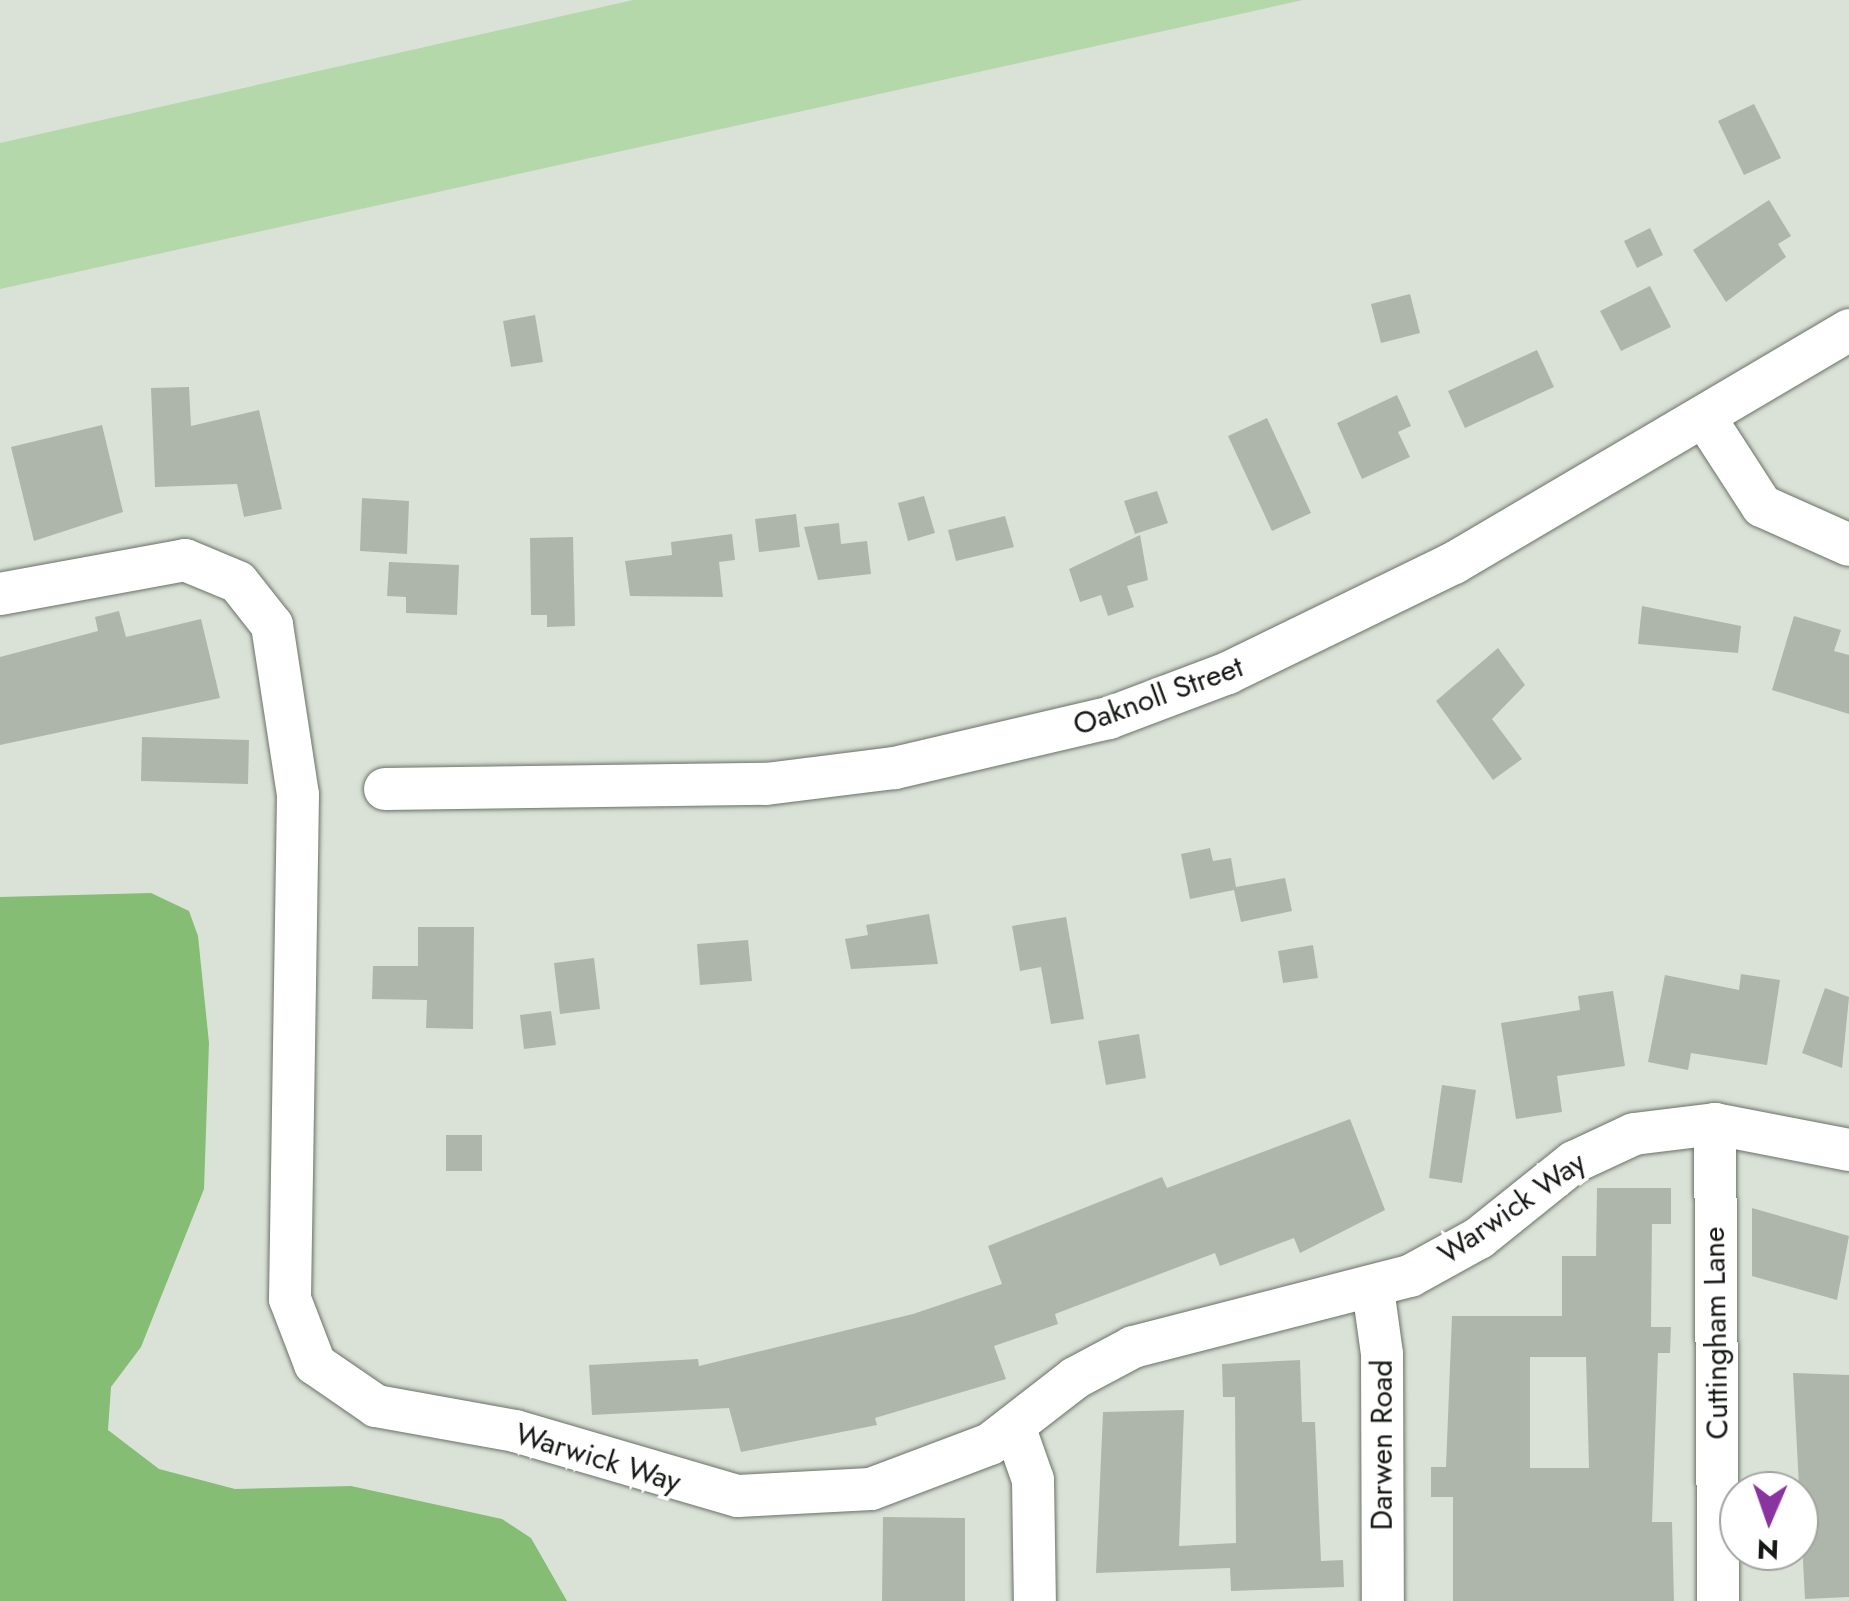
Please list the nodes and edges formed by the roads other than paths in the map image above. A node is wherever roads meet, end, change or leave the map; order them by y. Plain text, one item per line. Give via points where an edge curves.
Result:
1 (1849, 330) edge
2 (1705, 418) junction
3 (1849, 545) edge
4 (0, 594) edge
5 (384, 789) dead end
6 (1714, 1124) junction
7 (1849, 1150) edge
8 (1373, 1289) junction
9 (1014, 1426) junction
10 (1036, 1601) edge
11 (1383, 1601) edge
12 (1718, 1601) edge

1 - 2 street, Oaknoll Street
2 - 3 street via 1762,506
2 - 5 street, Oaknoll Street via 1376,604 1164,700 1051,735 766,784
4 - 9 street, Warwick Way via 185,560 238,582 272,625 298,795 290,1299 304,1349 328,1378 376,1406 515,1431 738,1496 871,1490 954,1462
6 - 7 street, Warwick Way
6 - 8 street, Warwick Way via 1668,1125 1602,1146 1479,1238
6 - 12 street, Cuttingham Lane
8 - 9 street, Warwick Way via 1149,1341 1075,1378
8 - 11 street, Darwen Road via 1382,1354
9 - 10 street via 1033,1480

